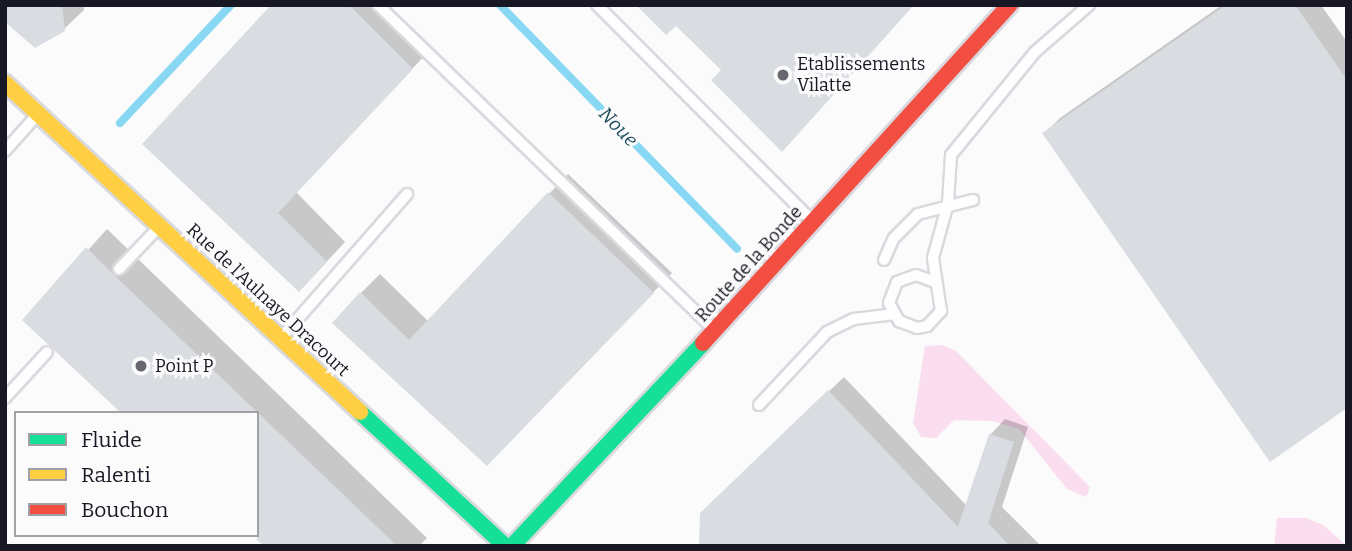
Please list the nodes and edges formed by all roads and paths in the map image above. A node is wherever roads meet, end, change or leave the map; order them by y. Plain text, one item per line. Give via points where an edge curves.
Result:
1 (378, 5) edge
2 (597, 5) edge
3 (1010, 5) edge
4 (1089, 5) edge
5 (5, 83) edge
6 (39, 113) junction
7 (5, 151) edge
8 (407, 194) dead end
9 (973, 200) dead end
10 (948, 203) junction
11 (813, 222) junction
12 (160, 225) junction
13 (884, 260) dead end
14 (119, 269) dead end
15 (935, 282) junction
16 (893, 313) junction
17 (715, 331) junction
18 (281, 338) junction
19 (47, 352) dead end
20 (5, 398) edge
21 (759, 405) dead end
22 (505, 546) edge
23 (512, 546) edge

1 - 17 lane
2 - 11 lane
3 - 11 street, Route de la Bonde
4 - 10 lane via 1035,52 951,155
5 - 6 street, Rue de l'Aulnaye Dracourt
6 - 7 lane
6 - 12 street, Rue de l'Aulnaye Dracourt
8 - 18 lane
9 - 10 lane
10 - 13 lane via 918,214 894,238
10 - 15 lane via 933,258
11 - 17 street, Route de la Bonde
12 - 14 lane
12 - 18 street, Rue de l'Aulnaye Dracourt
15 - 16 lane via 916,275 897,282 889,303
15 - 16 lane via 943,301 935,320 917,328 899,321
16 - 21 lane via 854,319 827,332
17 - 23 street, Route de la Bonde
18 - 22 street, Rue de l'Aulnaye Dracourt
19 - 20 lane

